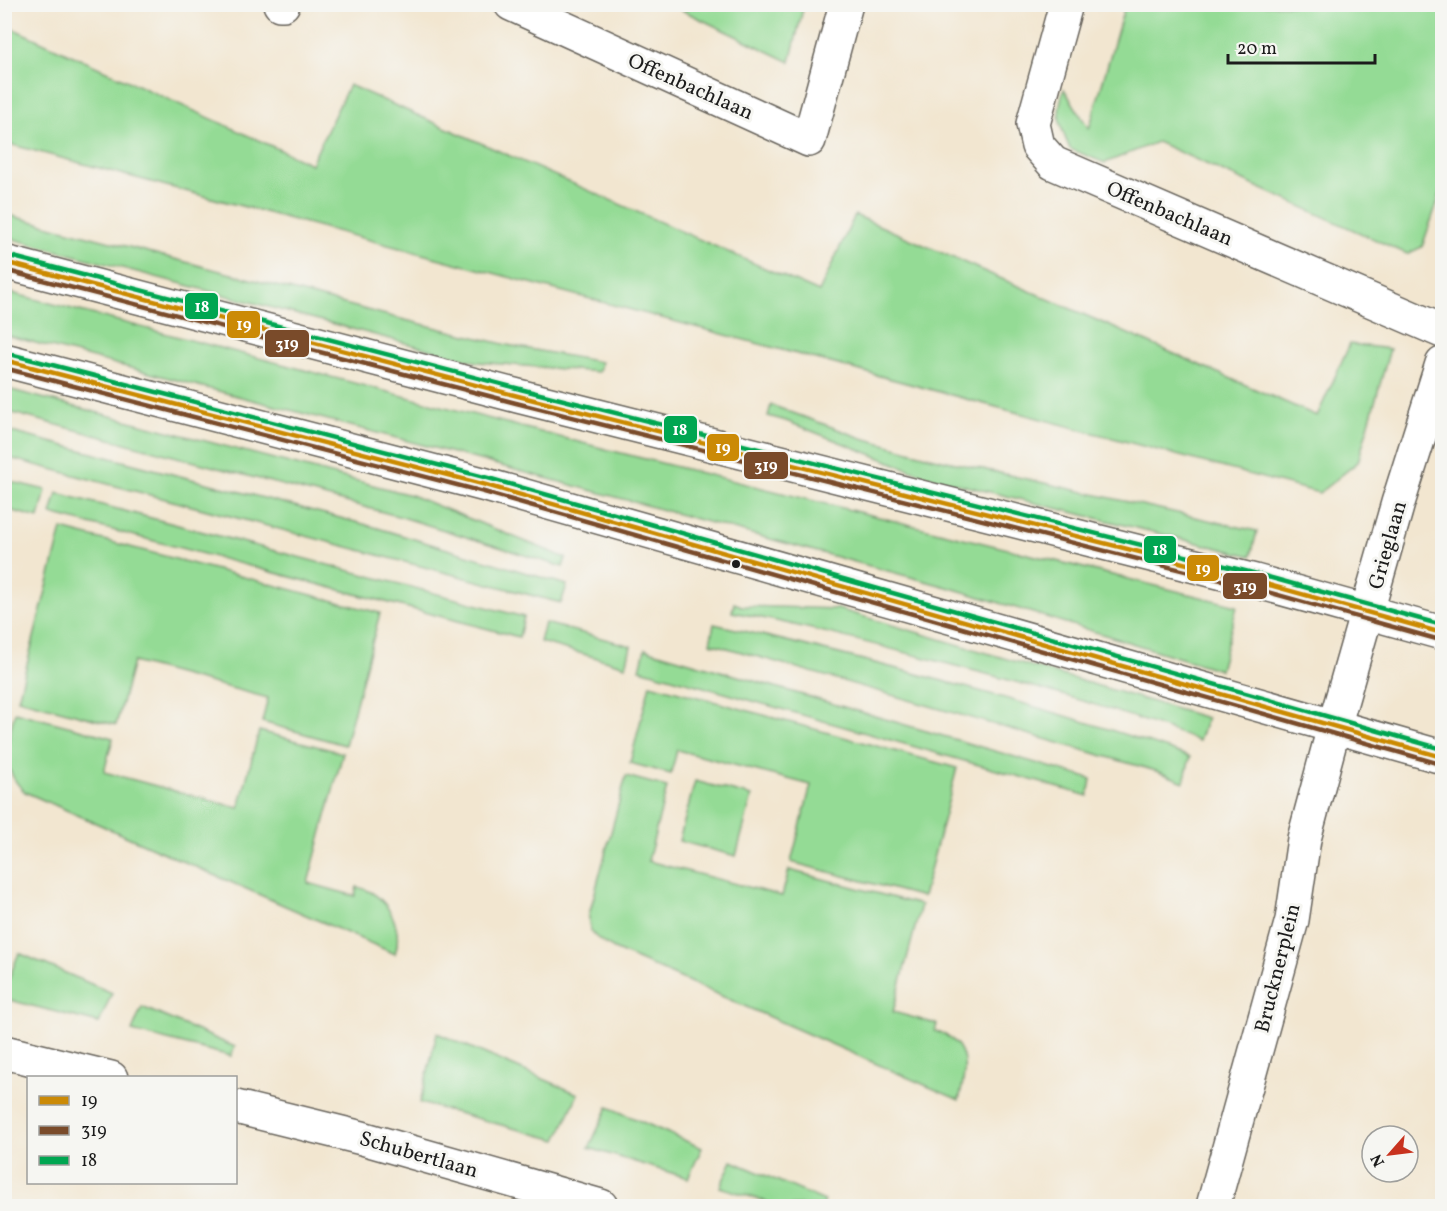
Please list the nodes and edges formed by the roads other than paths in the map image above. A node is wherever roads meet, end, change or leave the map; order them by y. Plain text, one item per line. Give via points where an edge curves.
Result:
1 (511, 4) edge
2 (846, 4) edge
3 (1066, 4) edge
4 (4, 262) edge
5 (1443, 331) edge
6 (4, 360) edge
7 (1443, 364) edge
8 (1368, 612) junction
9 (1443, 633) edge
10 (1334, 727) junction
11 (1443, 758) edge
12 (4, 1052) edge
13 (107, 1076) edge
14 (237, 1107) edge
15 (601, 1206) edge
16 (1213, 1206) edge

1 - 2 main road, Offenbachlaan via 809,140
3 - 5 main road, Offenbachlaan via 1033,124 1038,146 1053,163
4 - 8 main road
6 - 10 main road via 498,488
7 - 8 main road, Grieglaan
8 - 9 main road
8 - 10 main road, Grieglaan
10 - 11 main road
10 - 16 main road, Brucknerplein via 1304,839 1292,920
12 - 13 main road
14 - 15 main road, Schubertlaan via 362,1138

